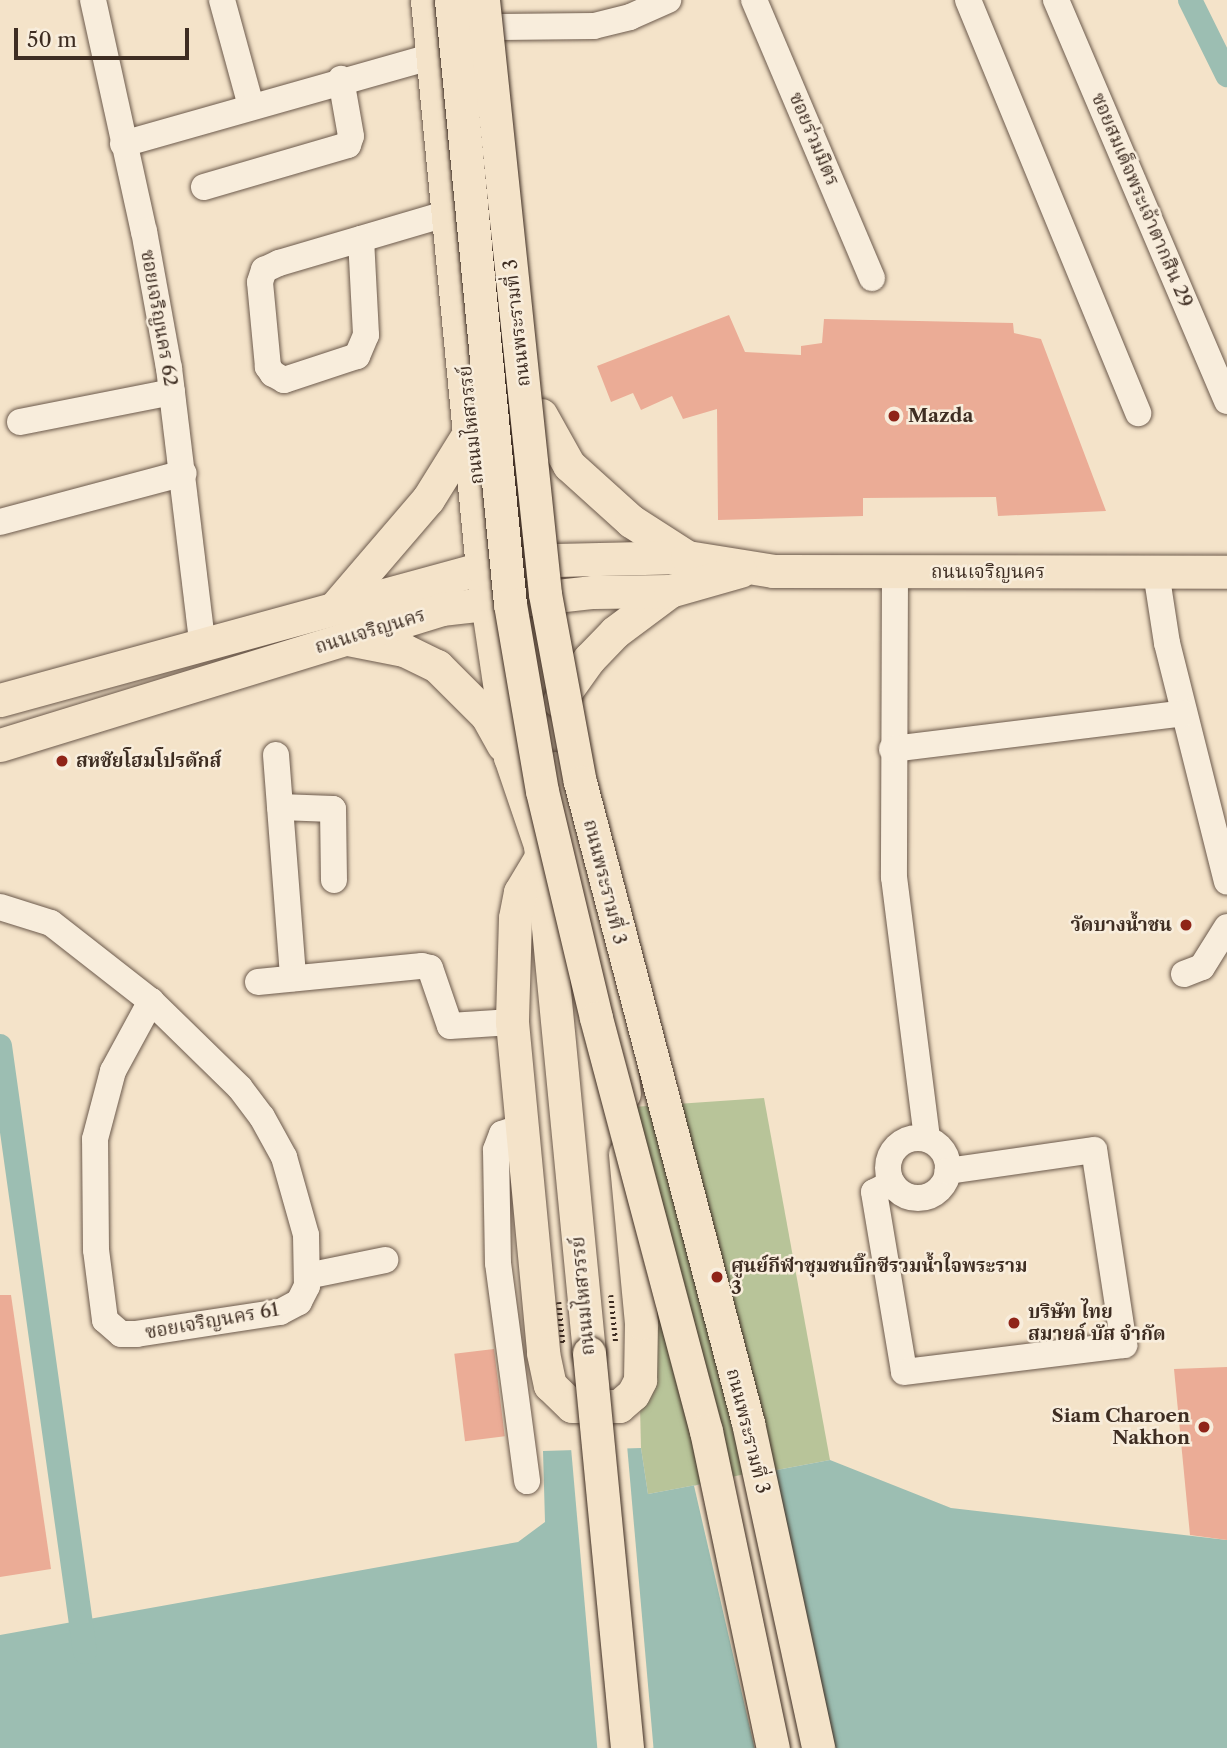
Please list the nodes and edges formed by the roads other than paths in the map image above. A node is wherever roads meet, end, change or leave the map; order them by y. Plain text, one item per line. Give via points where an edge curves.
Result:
1 (93, 0) edge
2 (222, 0) edge
3 (427, 0) edge
4 (451, 0) edge
5 (668, 0) edge
6 (754, 0) edge
7 (968, 0) edge
8 (1056, 0) edge
9 (493, 9) edge
10 (433, 56) junction
11 (341, 79) junction
12 (251, 106) junction
13 (123, 144) junction
14 (204, 187) dead end
15 (449, 213) junction
16 (361, 239) junction
17 (872, 278) dead end
18 (172, 392) junction
19 (1227, 401) edge
20 (1138, 413) dead end
21 (541, 415) junction
22 (20, 422) dead end
23 (471, 430) junction
24 (184, 473) junction
25 (0, 522) edge
26 (687, 558) junction
27 (556, 560) junction
28 (482, 568) junction
29 (749, 568) junction
30 (895, 572) junction
31 (1156, 572) junction
32 (1227, 572) edge
33 (670, 591) junction
34 (556, 596) junction
35 (487, 601) junction
36 (337, 605) junction
37 (347, 639) junction
38 (202, 641) junction
39 (0, 700) edge
40 (559, 701) junction
41 (1184, 713) junction
42 (0, 745) edge
43 (892, 749) junction
44 (276, 755) dead end
45 (510, 757) junction
46 (555, 768) junction
47 (280, 807) junction
48 (541, 851) junction
49 (1226, 877) edge
50 (334, 880) dead end
51 (0, 907) edge
52 (1227, 927) edge
53 (1184, 974) dead end
54 (293, 978) junction
55 (258, 982) dead end
56 (151, 1001) junction
57 (512, 1022) junction
58 (522, 1127) junction
59 (927, 1138) junction
60 (948, 1171) junction
61 (892, 1183) junction
62 (385, 1260) dead end
63 (307, 1276) junction
64 (527, 1481) dead end
65 (627, 1748) edge
66 (773, 1748) edge
67 (818, 1748) edge

1 - 13 street, ซอยเจริญนคร 62
2 - 12 street
3 - 10 main road, ถนนมไหสวรรย์
4 - 66 main road, ถนนพระรามที่ 3, bridge via 510,604 542,791 596,1017 706,1431
5 - 9 street via 594,26
6 - 17 street, ซอยร่วมมิตร
7 - 20 street
8 - 19 street, ซอยสมเด็จพระเจ้าตากสิน 29
9 - 21 main road, ถนนมไหสวรรย์
9 - 67 main road, ถนนพระรามที่ 3, bridge via 545,594 577,768 748,1423
10 - 11 street
10 - 15 main road, ถนนมไหสวรรย์
11 - 12 street
11 - 14 street via 351,136 348,145
12 - 13 street
13 - 18 street, ซอยเจริญนคร 62 via 144,231
15 - 16 street
15 - 23 main road, ถนนมไหสวรรย์
16 - 16 street via 366,335 358,356 284,380 273,374 268,366 260,282 264,270
18 - 22 street
18 - 24 street, ซอยเจริญนคร 62
21 - 26 main road via 569,465 631,521
21 - 27 main road, ถนนมไหสวรรย์
23 - 28 main road, ถนนมไหสวรรย์
23 - 36 main road via 428,499
24 - 25 street
24 - 38 street, ซอยเจริญนคร 62
26 - 27 main road, ถนนเจริญนคร
26 - 29 main road, ถนนเจริญนคร
27 - 28 main road, ถนนเจริญนคร
27 - 34 main road, ถนนมไหสวรรย์
28 - 35 main road, ถนนมไหสวรรย์
28 - 36 main road, ถนนเจริญนคร
29 - 30 main road, ถนนเจริญนคร
29 - 33 main road, ถนนเจริญนคร
30 - 31 main road, ถนนเจริญนคร
30 - 43 street
31 - 32 main road, ถนนเจริญนคร
31 - 41 street
33 - 34 main road, ถนนเจริญนคร
33 - 40 main road via 615,632
34 - 35 main road, ถนนเจริญนคร
34 - 40 main road, ถนนมไหสวรรย์
35 - 37 main road, ถนนเจริญนคร via 441,609
35 - 45 main road, ถนนมไหสวรรย์
36 - 38 main road, ถนนเจริญนคร
37 - 42 main road, ถนนเจริญนคร
37 - 45 main road via 404,650 437,666 487,716
38 - 39 main road, ถนนเจริญนคร
40 - 46 main road, ถนนมไหสวรรย์
41 - 43 street
41 - 49 street
43 - 59 street via 894,877
44 - 47 street
45 - 48 main road, ถนนมไหสวรรย์
46 - 48 main road, ถนนมไหสวรรย์
46 - 58 main road via 601,934 621,1044 628,1209 641,1323 640,1380 619,1406 572,1406 550,1385
47 - 50 street via 333,809
47 - 54 street
48 - 57 main road via 520,891 515,918
48 - 65 main road, ถนนมไหสวรรย์, bridge
51 - 56 street, ซอยเจริญนคร 61 via 51,923
52 - 53 street via 1202,967
54 - 55 street
54 - 57 street via 422,966 430,968 450,1026
56 - 63 street, ซอยเจริญนคร 61 via 240,1088 262,1117 284,1157 299,1209 306,1235
56 - 63 street, ซอยเจริญนคร 61 via 113,1071 95,1139 94,1210 105,1320 121,1334 137,1334 280,1312 299,1302
57 - 58 main road
58 - 64 street via 502,1134 496,1150 498,1263
59 - 60 street via 943,1151
59 - 61 street via 906,1139 891,1153
60 - 61 street via 940,1188 924,1197 906,1195
60 - 61 street via 1094,1150 1124,1345 904,1372 874,1192
62 - 63 street

